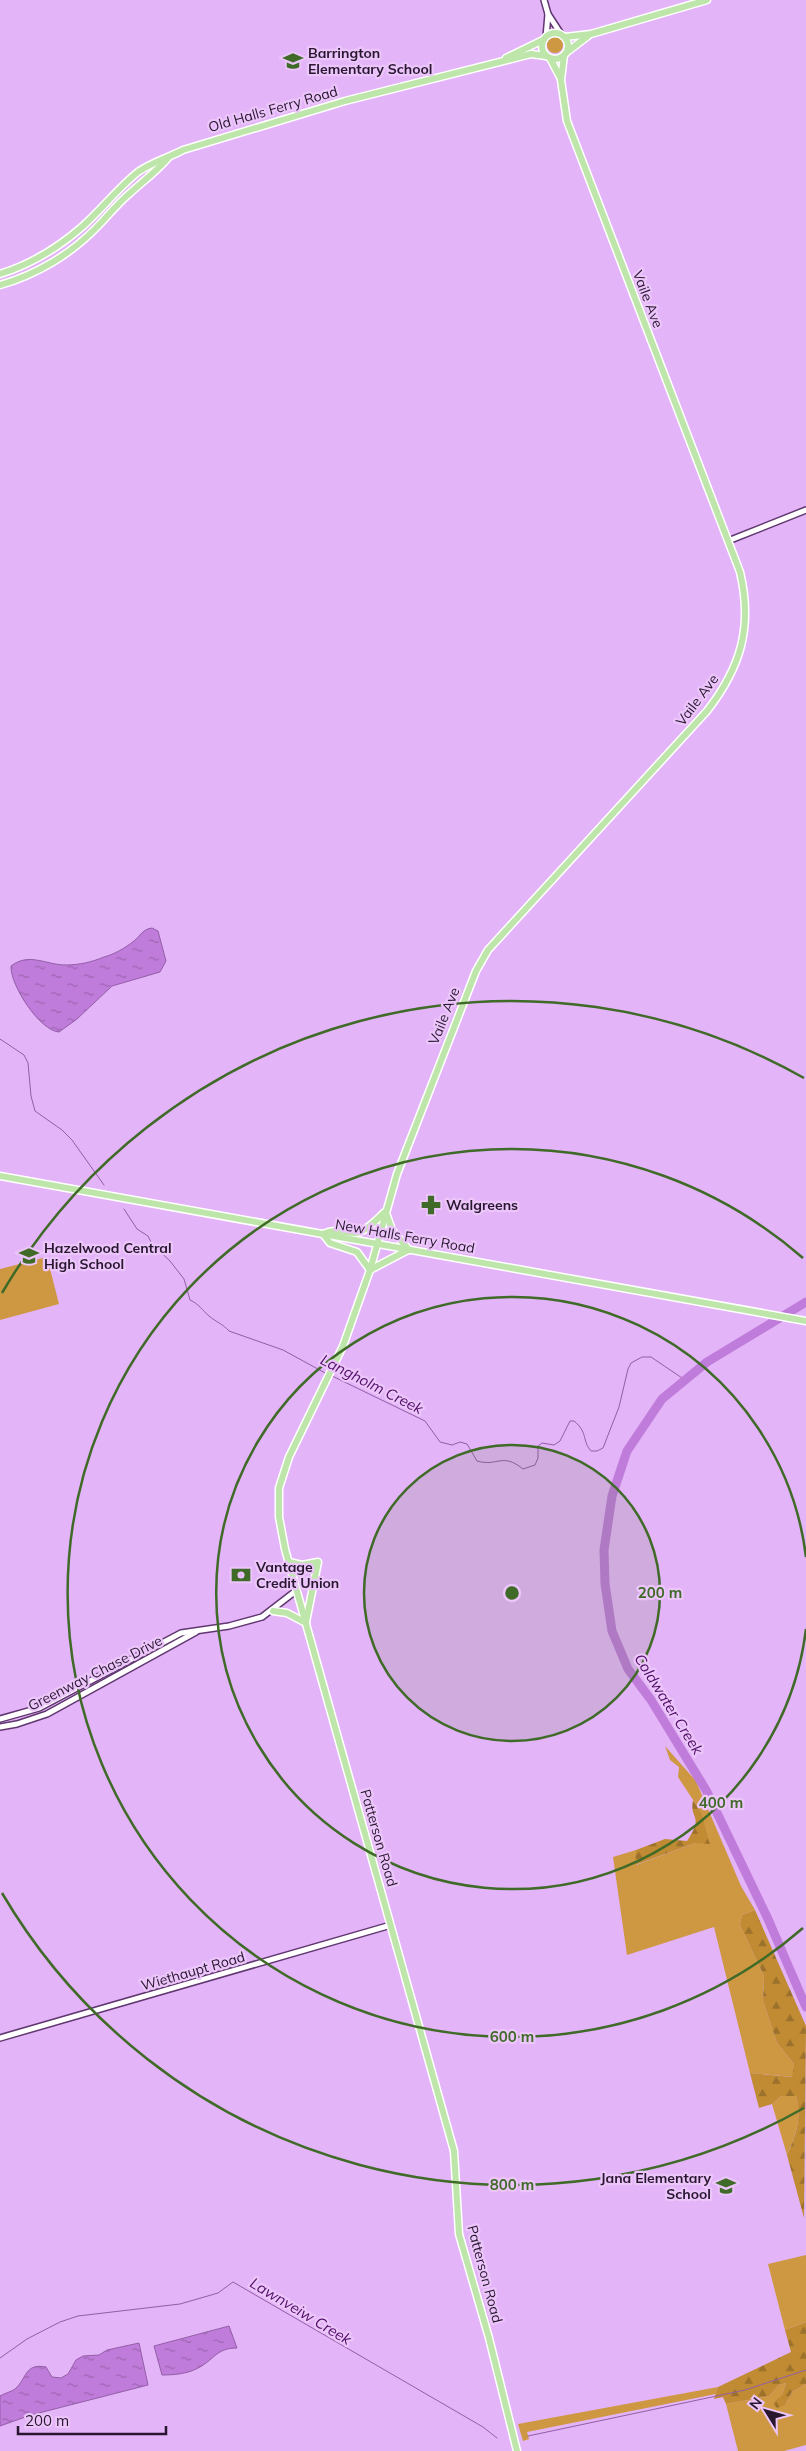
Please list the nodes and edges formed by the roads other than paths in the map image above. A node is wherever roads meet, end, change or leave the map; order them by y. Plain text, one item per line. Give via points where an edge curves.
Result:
1 (544, 0) edge
2 (707, 0) edge
3 (548, 14) junction
4 (591, 34) junction
5 (563, 35) junction
6 (544, 38) junction
7 (566, 54) junction
8 (548, 57) junction
9 (503, 60) junction
10 (561, 80) junction
11 (168, 158) junction
12 (0, 274) edge
13 (0, 285) edge
14 (806, 510) edge
15 (728, 541) junction
16 (0, 1176) edge
17 (386, 1212) junction
18 (323, 1234) junction
19 (378, 1244) junction
20 (409, 1250) junction
21 (370, 1270) junction
22 (806, 1321) edge
23 (289, 1562) junction
24 (297, 1590) junction
25 (273, 1611) junction
26 (306, 1623) junction
27 (197, 1631) junction
28 (0, 1719) edge
29 (0, 1727) edge
30 (391, 1925) junction
31 (0, 2038) edge
32 (516, 2451) edge

1 - 3 street
2 - 4 main road
3 - 5 street
3 - 6 street
4 - 5 main road
4 - 7 main road
5 - 6 main road via 553,33
5 - 7 main road via 568,44
6 - 8 main road via 542,49
6 - 9 main road, Old Halls Ferry Road
7 - 8 main road via 558,59
7 - 10 main road
8 - 9 main road, Old Halls Ferry Road via 536,53
8 - 10 main road
9 - 11 main road, Old Halls Ferry Road via 274,121 201,143
10 - 15 main road, Vaile Ave via 571,131
11 - 12 main road, Old Halls Ferry Road via 139,172 56,248 26,265
11 - 13 main road, Old Halls Ferry Road via 158,171 69,251 43,267
14 - 15 street
15 - 17 main road, Vaile Ave via 746,600 745,632 734,670 721,694 683,739 488,950 476,971 421,1109
16 - 18 main road, New Halls Ferry Road
17 - 18 main road via 361,1231 336,1230
17 - 19 main road, Vaile Ave
17 - 20 main road via 392,1230
18 - 19 main road, New Halls Ferry Road
18 - 21 main road via 330,1243 357,1252
19 - 20 main road, New Halls Ferry Road
19 - 21 main road, Patterson Road
20 - 21 main road
20 - 22 main road, New Halls Ferry Road
21 - 23 main road, Patterson Road via 343,1346 289,1457 279,1488 279,1517
23 - 24 main road, Patterson Road
23 - 26 main road via 302,1565 318,1562
24 - 25 street, Greenway Chase Drive
24 - 26 main road, Patterson Road
25 - 26 main road via 287,1613
25 - 27 street, Greenway Chase Drive via 244,1623
26 - 30 main road, Patterson Road
27 - 28 street, Greenway Chase Drive via 173,1636 39,1708
27 - 29 street, Greenway Chase Drive via 47,1714
30 - 31 street, Wiethaupt Road
30 - 32 main road, Patterson Road via 454,2151 459,2234 489,2338

